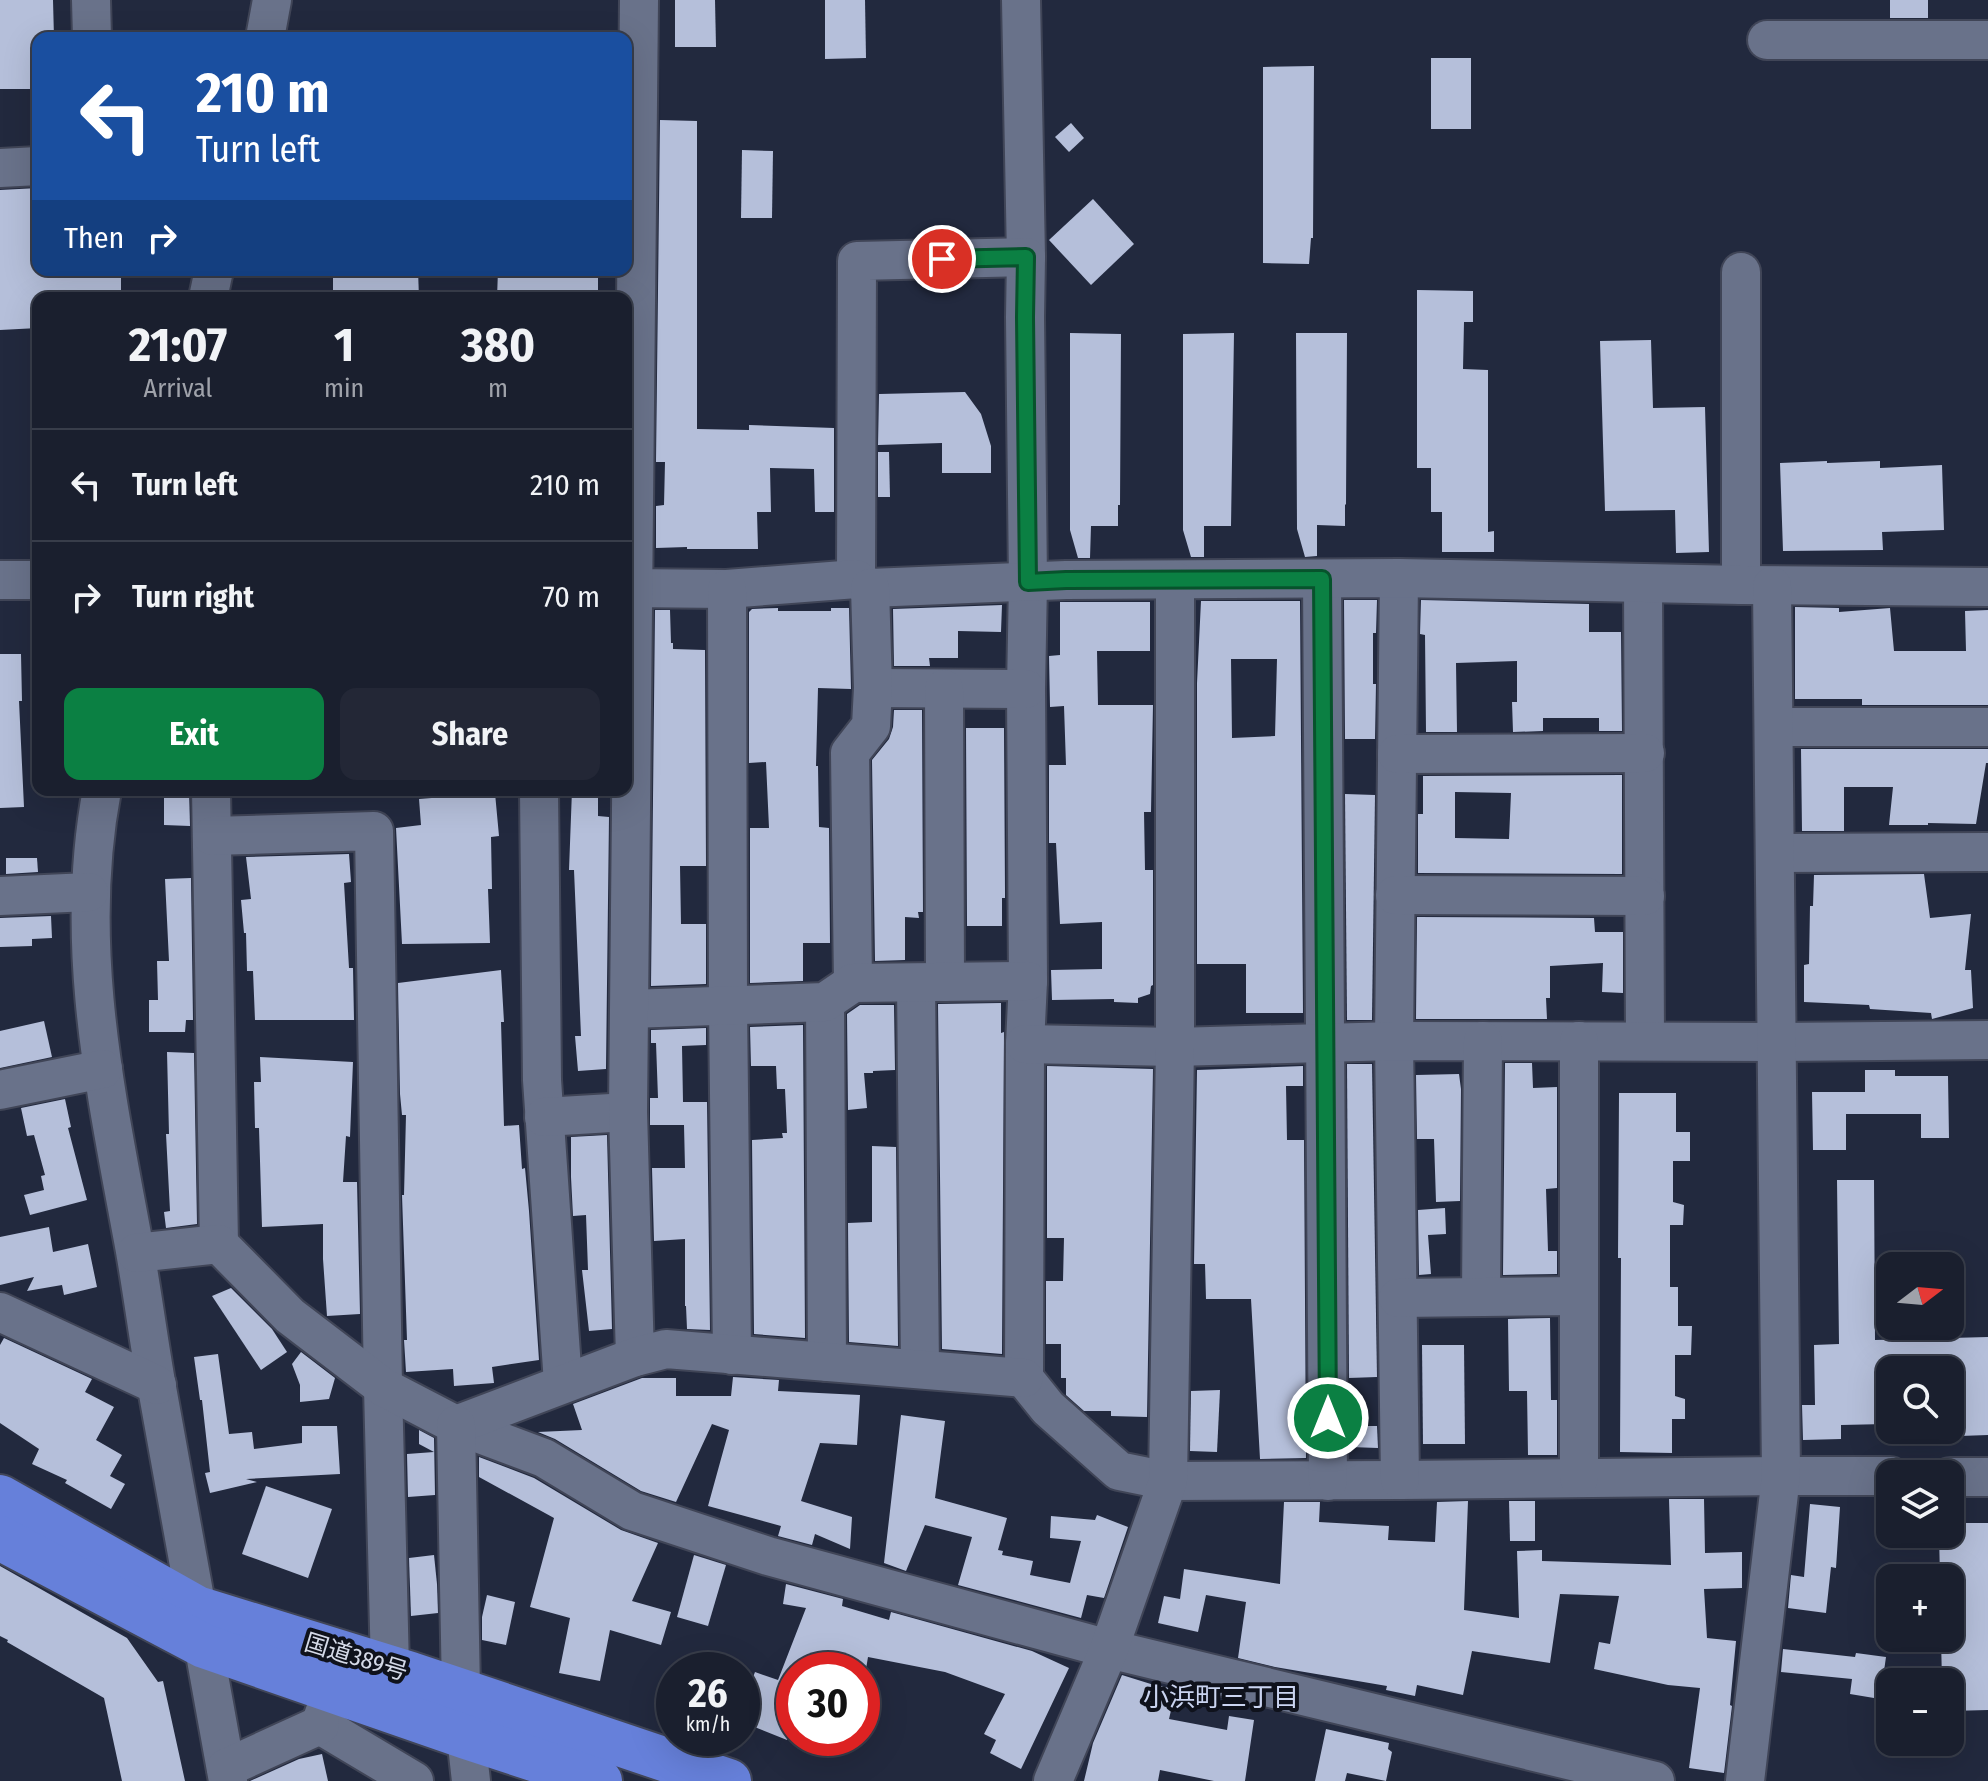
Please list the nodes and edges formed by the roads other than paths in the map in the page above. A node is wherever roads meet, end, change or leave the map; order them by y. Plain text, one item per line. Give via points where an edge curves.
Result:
1 (91, 0) edge
2 (272, 0) edge
3 (639, 0) edge
4 (1021, 0) edge
5 (92, 32) edge
6 (266, 32) edge
7 (1767, 40) dead end
8 (1988, 40) edge
9 (32, 166) edge
10 (0, 168) edge
11 (1026, 257) junction
12 (1741, 272) dead end
13 (632, 457) edge
14 (1399, 578) junction
15 (1322, 579) junction
16 (0, 580) edge
17 (32, 580) edge
18 (1175, 581) junction
19 (1028, 582) junction
20 (1643, 583) junction
21 (863, 584) junction
22 (1756, 586) junction
23 (1988, 587) edge
24 (632, 588) edge
25 (727, 589) junction
26 (873, 688) junction
27 (944, 689) junction
28 (1026, 689) junction
29 (1774, 727) junction
30 (1988, 727) edge
31 (1645, 753) junction
32 (1397, 754) junction
33 (101, 796) edge
34 (211, 796) edge
35 (539, 796) edge
36 (630, 796) edge
37 (212, 836) junction
38 (1988, 852) edge
39 (1775, 853) junction
40 (89, 892) junction
41 (1395, 895) junction
42 (0, 896) edge
43 (1645, 896) junction
44 (1028, 981) junction
45 (931, 982) junction
46 (839, 993) junction
47 (728, 1006) junction
48 (630, 1009) junction
49 (1988, 1040) edge
50 (1394, 1041) junction
51 (1483, 1041) junction
52 (1579, 1041) junction
53 (1645, 1041) junction
54 (1778, 1042) junction
55 (1325, 1043) junction
56 (1025, 1044) junction
57 (1175, 1047) junction
58 (103, 1069) junction
59 (0, 1090) edge
60 (628, 1112) junction
61 (544, 1117) junction
62 (219, 1244) junction
63 (136, 1253) junction
64 (1579, 1296) junction
65 (1481, 1297) junction
66 (1398, 1298) junction
67 (0, 1312) edge
68 (732, 1355) junction
69 (635, 1357) junction
70 (827, 1362) junction
71 (920, 1369) junction
72 (1024, 1378) junction
73 (563, 1383) junction
74 (157, 1385) junction
75 (383, 1387) junction
76 (456, 1425) junction
77 (1781, 1476) junction
78 (1876, 1476) edge
79 (1964, 1477) edge
80 (1988, 1477) edge
81 (1579, 1478) junction
82 (1400, 1480) junction
83 (1168, 1481) junction
84 (1328, 1481) junction
85 (0, 1497) edge
86 (0, 1538) edge
87 (200, 1627) junction
88 (1109, 1649) junction
89 (390, 1668) junction
90 (461, 1691) junction
91 (326, 1708) junction
92 (466, 1737) junction
93 (380, 1771) edge
94 (227, 1774) edge
95 (414, 1781) edge
96 (471, 1781) edge
97 (600, 1781) edge
98 (729, 1781) edge
99 (1053, 1781) edge
100 (1655, 1781) edge
101 (1745, 1781) edge

1 - 5 street
2 - 6 street
3 - 13 street
4 - 11 street
7 - 8 street
9 - 10 street
11 - 19 street
11 - 21 street via 857,261
12 - 22 street
14 - 15 street
14 - 20 street
14 - 32 street
15 - 18 street
15 - 55 street
16 - 17 street
18 - 19 street
18 - 57 street
19 - 21 street
19 - 28 street
20 - 22 street
20 - 31 street
21 - 25 street
21 - 26 street
22 - 23 street
22 - 29 street
24 - 25 street
25 - 47 street
26 - 27 street
26 - 46 street via 871,726 850,753
27 - 28 street
27 - 45 street
28 - 44 street
29 - 30 street
29 - 39 street
31 - 32 street
31 - 43 street
32 - 41 street
33 - 40 street
34 - 37 street
35 - 61 street
36 - 48 street
37 - 62 street
37 - 75 street via 374,831
38 - 39 street
39 - 54 street
40 - 42 street
40 - 58 street
41 - 43 street
41 - 50 street
43 - 53 street
44 - 45 street
44 - 56 street
45 - 46 street
45 - 71 street
46 - 47 street
46 - 70 street
47 - 48 street
47 - 68 street
48 - 60 street
49 - 54 street
50 - 51 street
50 - 55 street
50 - 66 street
51 - 52 street
51 - 65 street
52 - 53 street
52 - 64 street
53 - 54 street
54 - 77 street
55 - 57 street
55 - 84 street
56 - 57 street
56 - 72 street
57 - 83 street
58 - 59 street
58 - 63 street
60 - 61 street
60 - 69 street
61 - 73 street
62 - 63 street
62 - 75 street via 290,1316
63 - 74 street
64 - 65 street
64 - 81 street
65 - 66 street
66 - 82 street
67 - 74 street
68 - 69 street via 666,1349
68 - 70 street
69 - 73 street
70 - 71 street
71 - 72 street
72 - 83 street via 1048,1408 1119,1471
73 - 76 street
74 - 87 street
75 - 76 street
75 - 89 street
76 - 88 street via 544,1458 632,1511 768,1556
76 - 90 street
77 - 78 street
77 - 81 street
77 - 101 street
79 - 80 street
81 - 82 street
82 - 84 street
83 - 84 street
83 - 88 street
85 - 87 highway, 国道389号
86 - 87 highway, 国道389号
87 - 89 highway, 国道389号
87 - 91 highway, 国道389号
87 - 94 street
88 - 99 street
88 - 100 street
89 - 90 highway, 国道389号
90 - 92 street
90 - 98 highway, 国道389号
91 - 92 highway, 国道389号
91 - 93 street
91 - 94 street
92 - 96 street
92 - 97 highway, 国道389号
93 - 95 street

